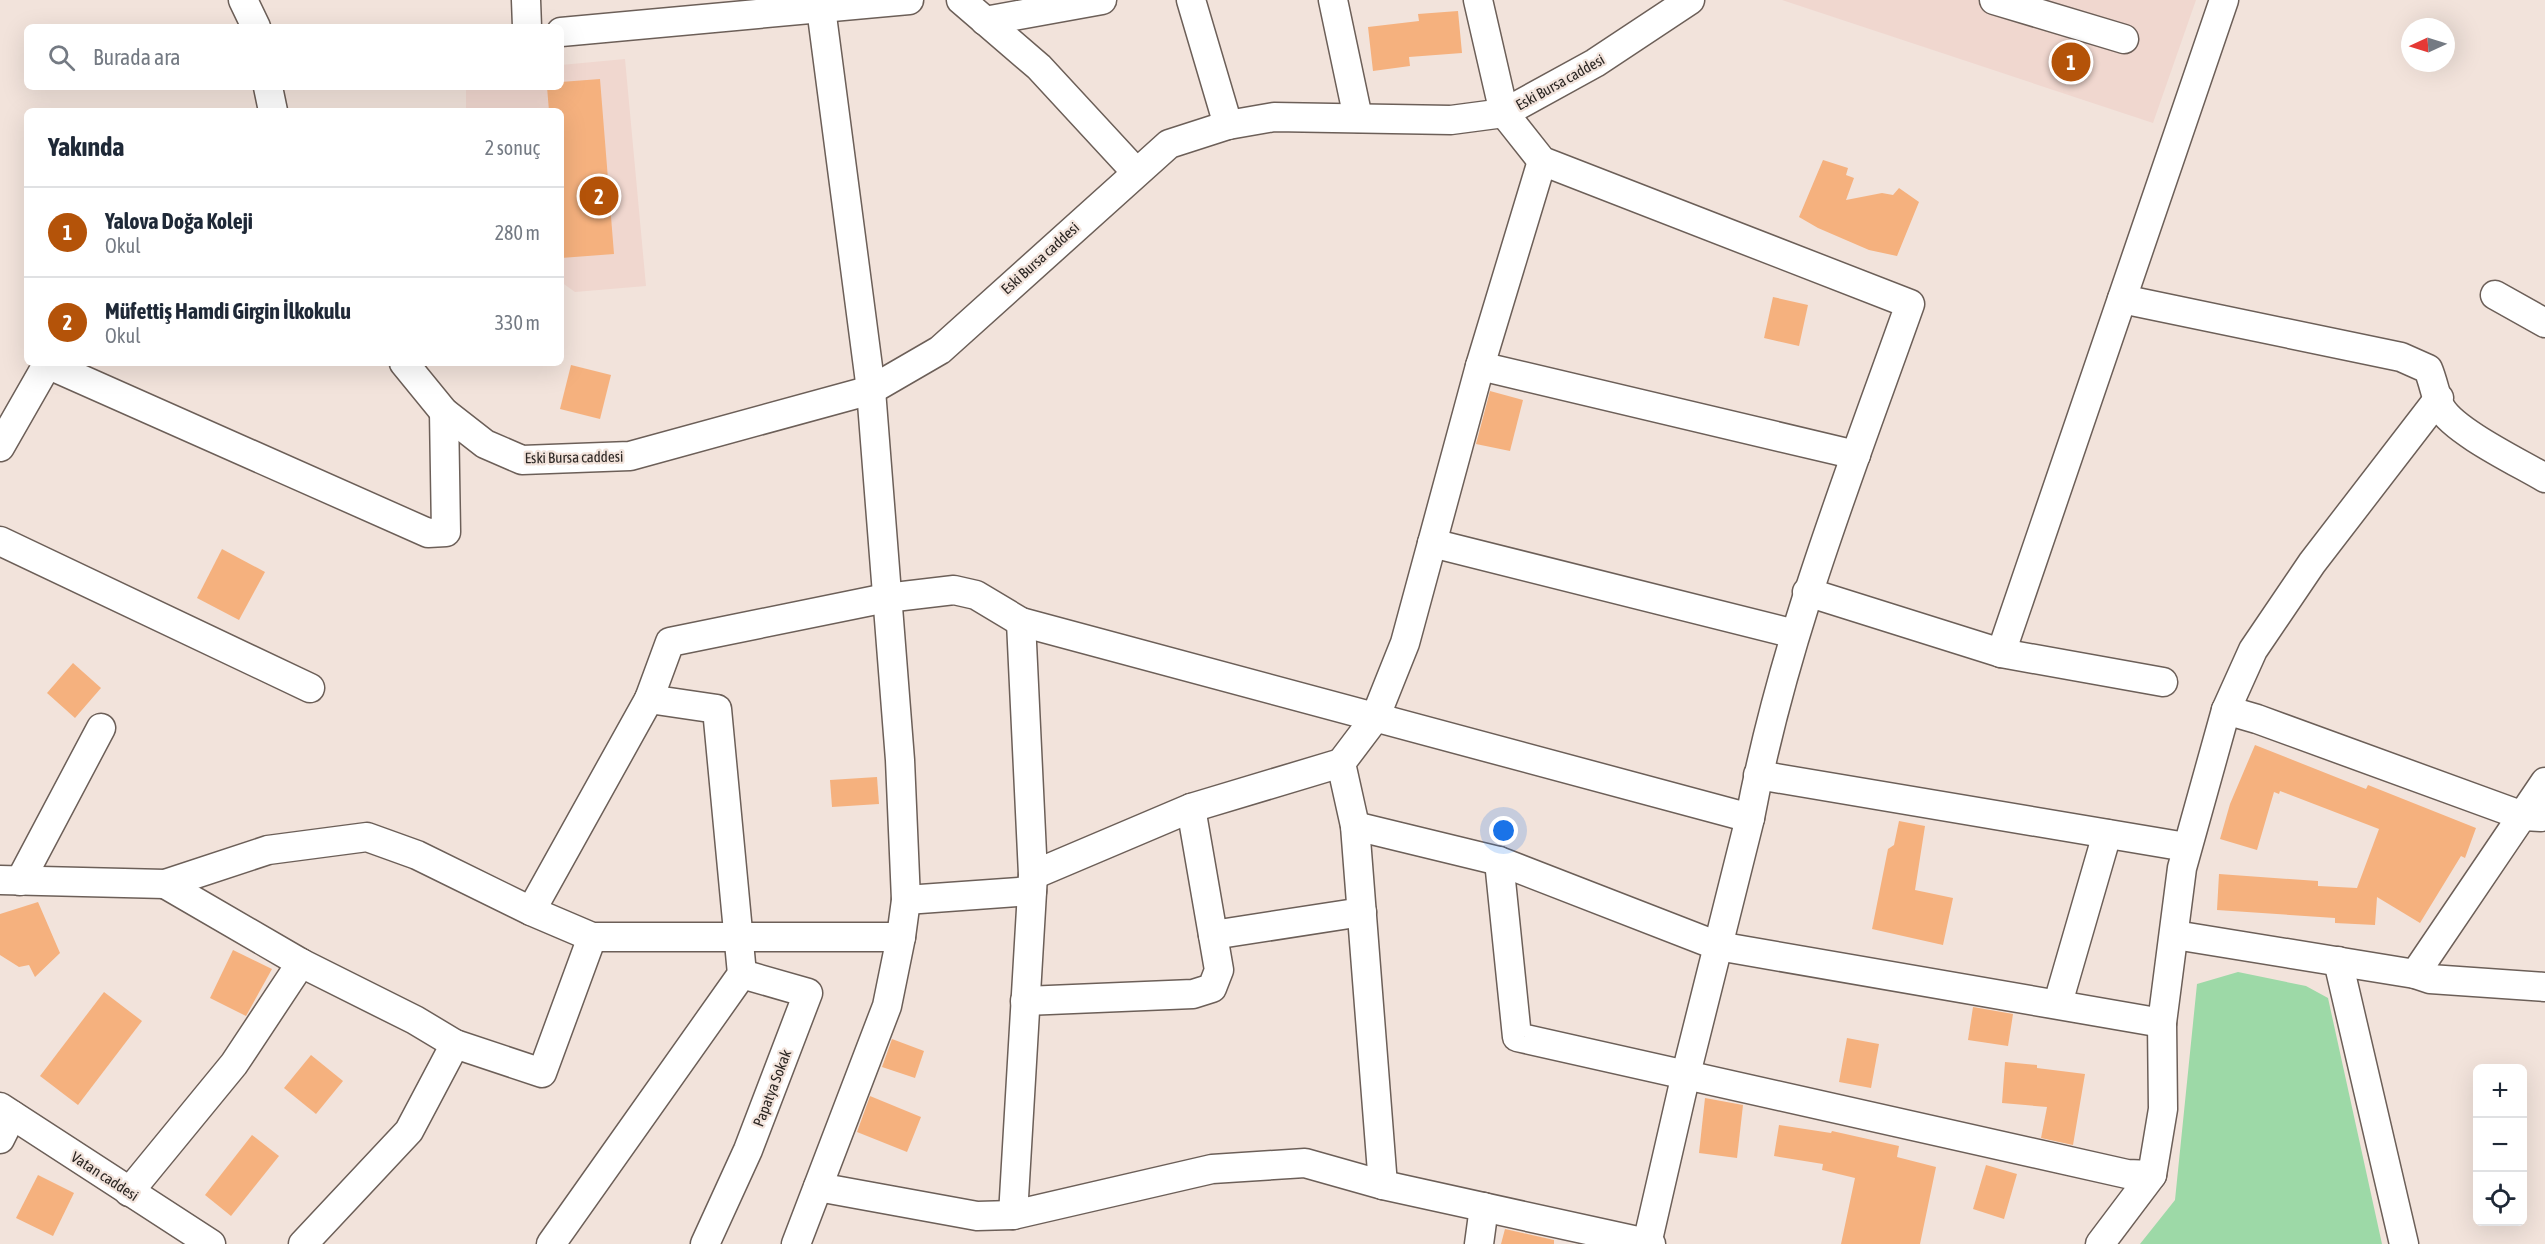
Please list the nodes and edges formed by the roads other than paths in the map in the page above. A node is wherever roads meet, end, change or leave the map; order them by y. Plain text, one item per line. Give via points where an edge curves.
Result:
1 (243, 0) edge
2 (526, 0) edge
3 (909, 0) edge
4 (961, 0) edge
5 (1102, 0) edge
6 (1191, 0) edge
7 (1333, 0) edge
8 (1478, 0) edge
9 (1690, 0) edge
10 (1994, 0) edge
11 (2224, 0) edge
12 (821, 8) junction
13 (985, 21) junction
14 (255, 24) edge
15 (527, 24) edge
16 (564, 32) edge
17 (2124, 39) dead end
18 (269, 90) edge
19 (272, 108) edge
20 (1504, 113) junction
21 (1358, 118) junction
22 (1228, 125) junction
23 (1542, 161) junction
24 (1136, 172) junction
25 (2495, 295) dead end
26 (2122, 299) junction
27 (2545, 323) edge
28 (46, 366) edge
29 (52, 366) edge
30 (406, 366) edge
31 (1480, 366) junction
32 (871, 390) junction
33 (2439, 398) junction
34 (444, 412) junction
35 (0, 447) edge
36 (1856, 455) junction
37 (2545, 478) edge
38 (0, 541) edge
39 (1432, 543) junction
40 (1807, 592) junction
41 (886, 597) junction
42 (1021, 622) junction
43 (1795, 634) junction
44 (2001, 653) junction
45 (2163, 682) dead end
46 (310, 688) dead end
47 (649, 699) junction
48 (2226, 710) junction
49 (1375, 718) junction
50 (101, 728) dead end
51 (1341, 763) junction
52 (1758, 775) junction
53 (2545, 782) edge
54 (1191, 808) junction
55 (2534, 816) edge
56 (1750, 818) junction
57 (1355, 826) junction
58 (2107, 834) junction
59 (2186, 847) junction
60 (1499, 861) junction
61 (10, 881) edge
62 (1033, 883) junction
63 (165, 884) junction
64 (906, 900) junction
65 (531, 911) junction
66 (1362, 912) junction
67 (1213, 935) junction
68 (2175, 935) junction
69 (738, 936) junction
70 (592, 937) junction
71 (901, 938) junction
72 (1718, 945) junction
73 (2337, 961) junction
74 (301, 963) junction
75 (2415, 974) junction
76 (742, 975) junction
77 (2545, 987) edge
78 (1025, 1001) junction
79 (2058, 1003) junction
80 (2162, 1023) junction
81 (455, 1044) junction
82 (1686, 1074) junction
83 (4, 1120) edge
84 (2152, 1175) junction
85 (1383, 1185) junction
86 (818, 1187) junction
87 (129, 1192) junction
88 (1484, 1207) junction
89 (1013, 1215) junction
90 (212, 1244) edge
91 (303, 1244) edge
92 (550, 1244) edge
93 (705, 1244) edge
94 (796, 1244) edge
95 (1479, 1244) edge
96 (1648, 1244) edge
97 (2100, 1244) edge
98 (2404, 1244) edge

1 - 14 street
2 - 15 street
3 - 12 street
4 - 13 street
5 - 13 street
6 - 22 street
7 - 21 street
8 - 20 street
9 - 20 street, Eski Bursa caddesi via 1595,63
10 - 17 street
11 - 26 street
12 - 16 street
12 - 32 street
13 - 24 street via 1039,67
18 - 19 street
20 - 21 street, Eski Bursa caddesi via 1451,120
20 - 23 street
21 - 22 street, Eski Bursa caddesi via 1274,117
22 - 24 street, Eski Bursa caddesi via 1169,144
23 - 31 street
23 - 36 street via 1910,304
24 - 32 street, Eski Bursa caddesi via 939,350
25 - 27 street
26 - 33 street via 2401,357 2428,369
26 - 44 street
28 - 35 street
29 - 34 street via 428,533 446,531
30 - 34 street, Eski Bursa caddesi
31 - 36 street
31 - 39 street
32 - 34 street, Eski Bursa caddesi via 630,456 573,459 522,460 485,444
32 - 41 street
33 - 37 street via 2441,408 2470,435
33 - 48 street via 2305,573 2253,650
36 - 40 street
38 - 46 street
39 - 43 street
39 - 49 street via 1405,643
40 - 43 street
40 - 44 street
41 - 42 street via 954,590 976,595
41 - 47 street via 670,642
41 - 64 street via 900,760
42 - 49 street
42 - 62 street
43 - 52 street
44 - 45 street
47 - 65 street
47 - 69 street via 717,709
48 - 55 street
48 - 59 street
49 - 51 street
49 - 56 street
50 - 61 street
51 - 54 street
51 - 57 street
52 - 56 street
52 - 58 street
53 - 55 street
54 - 62 street
54 - 67 street
55 - 75 street
56 - 72 street
57 - 60 street
57 - 66 street
58 - 59 street
58 - 79 street
59 - 68 street
60 - 72 street
60 - 82 street via 1517,1037
61 - 63 street
62 - 64 street
62 - 78 street
63 - 65 street via 268,850 367,837 417,855
63 - 74 street
64 - 71 street
65 - 70 street
66 - 67 street
66 - 85 street
67 - 78 street via 1219,970 1212,988 1193,994
68 - 73 street
68 - 80 street
69 - 70 street
69 - 71 street
69 - 76 street
70 - 81 street via 542,1073
71 - 86 street via 887,1006
72 - 79 street
72 - 82 street
73 - 75 street
73 - 98 street
74 - 81 street
74 - 87 street via 234,1064
75 - 77 street via 2430,979
76 - 92 street
76 - 93 street, Papatya Sokak via 808,993 748,1150
78 - 89 street
79 - 80 street
80 - 84 street via 2163,1109
81 - 91 street via 409,1131
82 - 84 street via 2127,1174
82 - 96 street
83 - 87 street, Vatan caddesi
84 - 97 street
85 - 88 street
85 - 89 street via 1305,1163 1212,1169
86 - 89 street via 977,1216
86 - 94 street
87 - 90 street, Vatan caddesi
88 - 95 street
88 - 96 street

